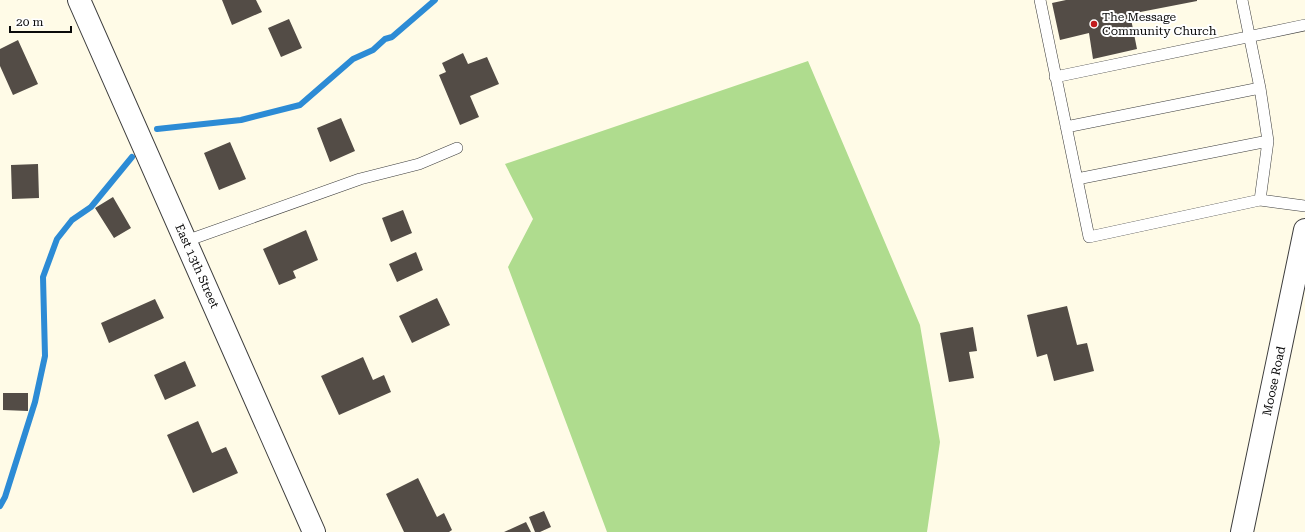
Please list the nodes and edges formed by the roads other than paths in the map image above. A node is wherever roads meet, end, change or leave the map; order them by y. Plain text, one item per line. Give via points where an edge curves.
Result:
1 (79, 0) edge
2 (1040, 0) edge
3 (1242, 0) edge
4 (1305, 25) edge
5 (1250, 35) junction
6 (1055, 77) junction
7 (1260, 88) junction
8 (1066, 127) junction
9 (1268, 140) junction
10 (457, 148) dead end
11 (1077, 179) junction
12 (1260, 200) junction
13 (1305, 206) edge
14 (1305, 230) edge
15 (186, 241) junction
16 (314, 532) edge
17 (1242, 532) edge

1 - 15 street, East 13th Street
2 - 6 lane
3 - 5 lane
4 - 5 lane
5 - 6 lane
5 - 7 lane
6 - 8 lane
7 - 8 lane
7 - 9 lane
8 - 11 lane
9 - 11 lane
9 - 12 lane
10 - 15 lane via 419,164 360,179
11 - 12 lane via 1090,237
12 - 13 lane
14 - 17 street, Moose Road
15 - 16 street, East 13th Street

